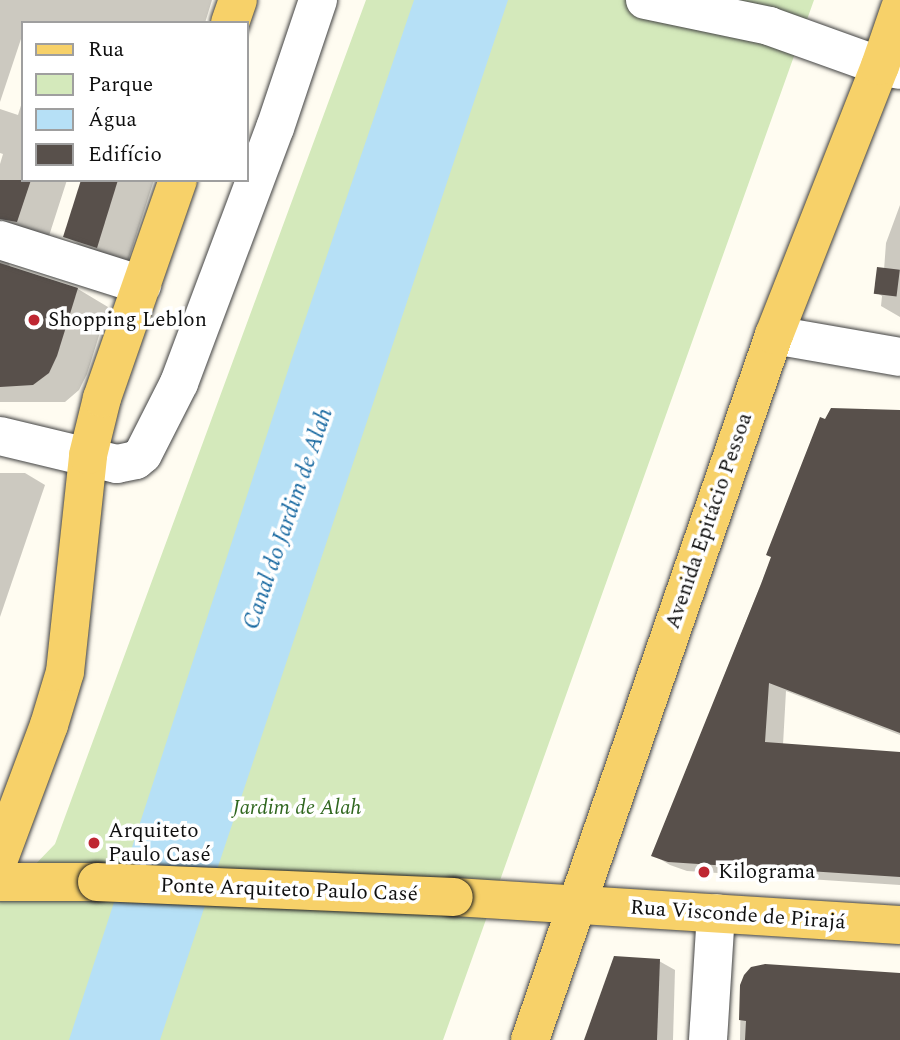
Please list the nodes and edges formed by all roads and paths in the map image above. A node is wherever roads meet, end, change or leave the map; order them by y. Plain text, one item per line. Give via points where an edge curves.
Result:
1 (238, 0) edge
2 (318, 0) edge
3 (645, 0) edge
4 (900, 8) edge
5 (231, 21) edge
6 (890, 68) edge
7 (177, 182) edge
8 (0, 240) edge
9 (142, 285) junction
10 (774, 335) junction
11 (900, 357) edge
12 (0, 436) edge
13 (88, 455) junction
14 (0, 856) edge
15 (0, 882) edge
16 (577, 905) junction
17 (716, 913) junction
18 (900, 925) edge
19 (530, 1040) edge
20 (708, 1040) edge

1 - 5 main road
2 - 13 street via 179,383 154,437 128,464
3 - 6 street via 769,26
4 - 6 main road, Avenida Epitácio Pessoa
6 - 10 main road, Avenida Epitácio Pessoa
7 - 9 main road
8 - 9 street
9 - 13 main road via 102,398
10 - 11 street
10 - 16 main road, Avenida Epitácio Pessoa
12 - 13 street
13 - 14 main road via 65,672
15 - 16 main road, Ponte Arquiteto Paulo Casé, bridge via 97,882
16 - 17 main road, Rua Visconde de Pirajá
16 - 19 main road, Avenida Epitácio Pessoa
17 - 18 main road, Rua Visconde de Pirajá
17 - 20 street

